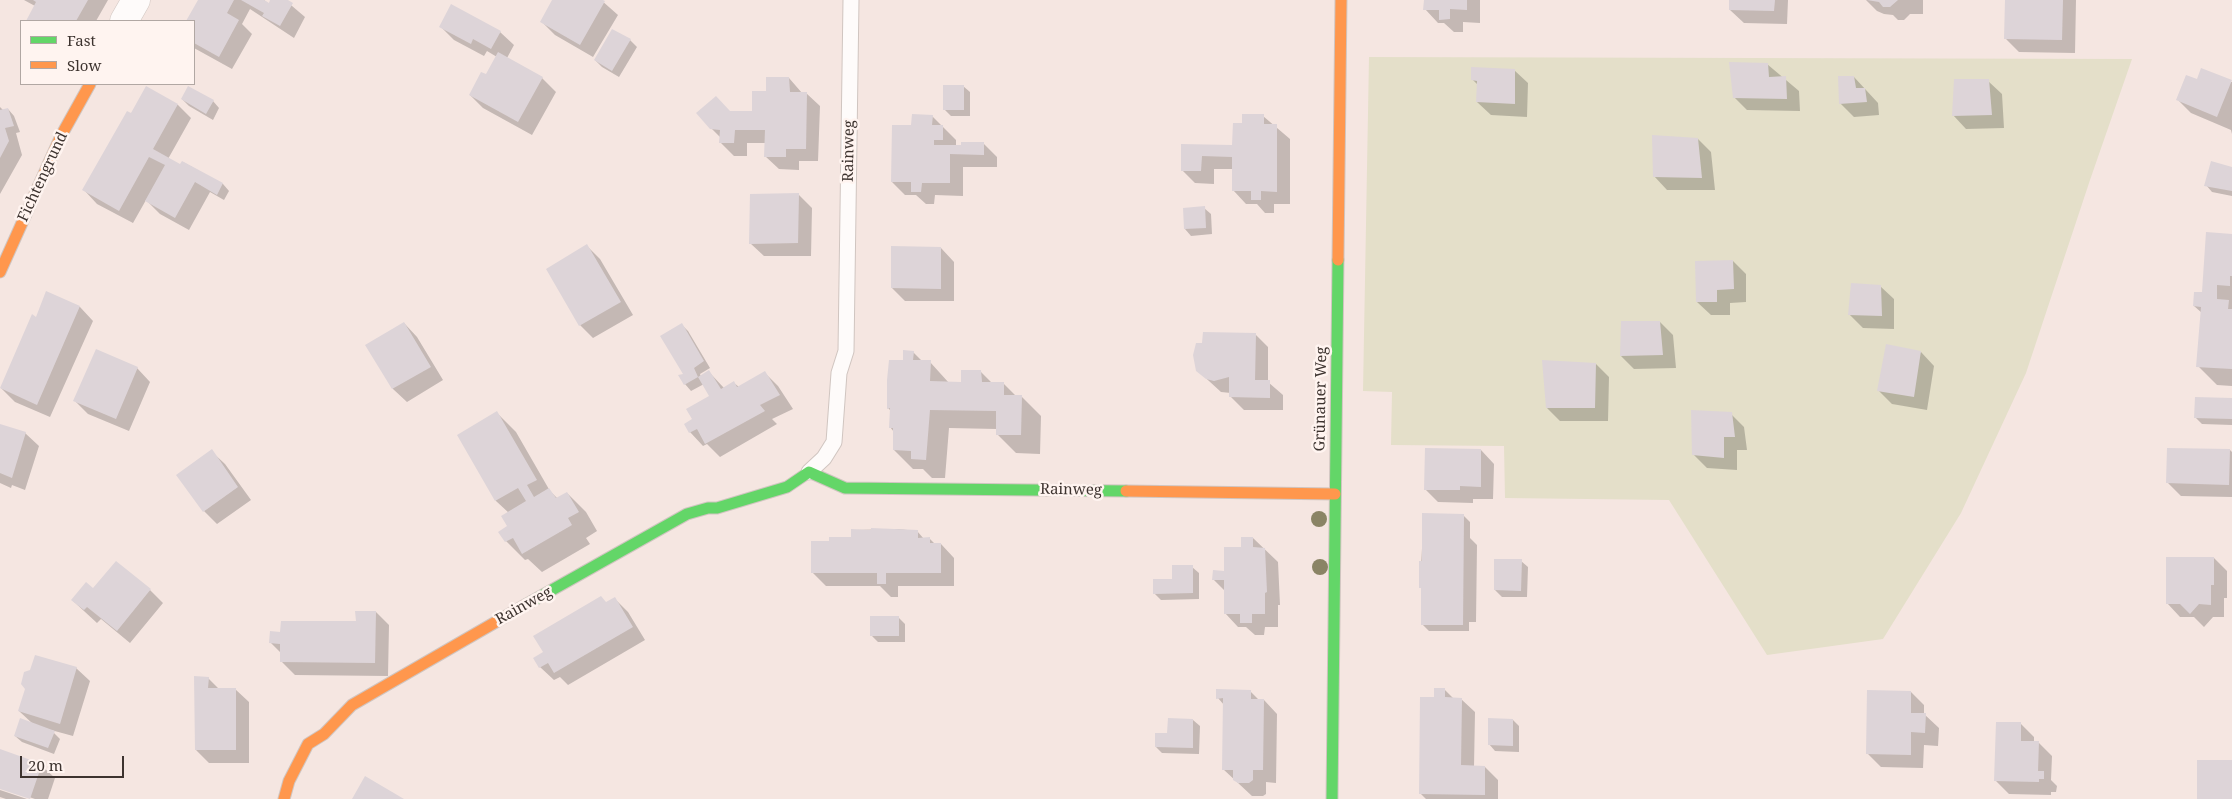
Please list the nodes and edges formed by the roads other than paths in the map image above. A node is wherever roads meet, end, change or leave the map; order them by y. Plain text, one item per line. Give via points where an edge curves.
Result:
1 (136, 0) edge
2 (851, 0) edge
3 (1341, 0) edge
4 (125, 20) edge
5 (89, 85) edge
6 (0, 272) edge
7 (809, 472) junction
8 (1336, 494) junction
9 (284, 799) edge
10 (1332, 799) edge

1 - 4 street
2 - 7 lane, Rainweg via 846,351 839,373 834,442 824,458
3 - 8 street, Grünauer Weg
5 - 6 street, Fichtengrund via 61,136
7 - 8 street, Rainweg via 845,488
7 - 9 street, Rainweg via 787,487 687,514 352,705 324,734 308,744 289,781
8 - 10 street, Grünauer Weg

